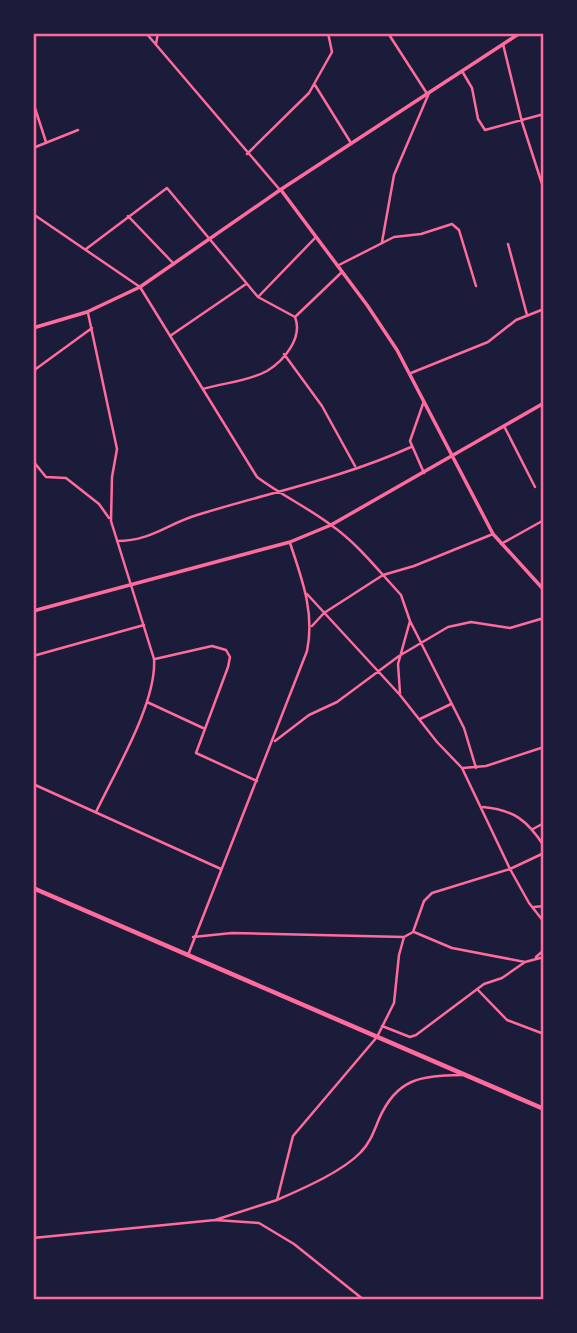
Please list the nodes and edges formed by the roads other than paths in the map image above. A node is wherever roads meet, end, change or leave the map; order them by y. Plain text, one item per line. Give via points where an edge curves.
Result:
1 (146, 33) edge
2 (158, 33) edge
3 (328, 33) edge
4 (388, 33) edge
5 (520, 33) edge
6 (503, 44) junction
7 (156, 45) junction
8 (462, 71) junction
9 (315, 85) junction
10 (429, 91) junction
11 (33, 102) edge
12 (544, 114) edge
13 (522, 122) junction
14 (78, 130) dead end
15 (46, 142) junction
16 (351, 143) junction
17 (33, 148) edge
18 (247, 154) junction
19 (280, 190) junction
20 (544, 190) edge
21 (33, 214) edge
22 (128, 216) junction
23 (211, 237) junction
24 (316, 237) junction
25 (382, 243) junction
26 (508, 244) dead end
27 (85, 250) junction
28 (174, 264) junction
29 (337, 266) junction
30 (342, 272) junction
31 (246, 284) junction
32 (476, 286) dead end
33 (140, 287) junction
34 (258, 297) junction
35 (544, 309) edge
36 (87, 312) junction
37 (527, 315) junction
38 (295, 317) junction
39 (33, 328) edge
40 (92, 328) junction
41 (170, 336) junction
42 (284, 354) junction
43 (33, 371) edge
44 (411, 373) junction
45 (203, 389) junction
46 (424, 400) junction
47 (544, 403) edge
48 (504, 426) junction
49 (411, 447) junction
50 (452, 456) junction
51 (33, 461) edge
52 (356, 466) junction
53 (424, 473) junction
54 (536, 487) dead end
55 (277, 493) junction
56 (544, 520) edge
57 (111, 521) junction
58 (331, 525) junction
59 (493, 534) junction
60 (117, 541) junction
61 (289, 542) junction
62 (501, 544) junction
63 (383, 575) junction
64 (132, 584) junction
65 (544, 590) edge
66 (306, 593) junction
67 (33, 611) edge
68 (324, 613) junction
69 (544, 618) edge
70 (410, 621) junction
71 (144, 625) junction
72 (311, 627) junction
73 (421, 644) junction
74 (33, 656) edge
75 (399, 656) junction
76 (154, 659) junction
77 (376, 672) junction
78 (400, 695) junction
79 (147, 702) junction
80 (451, 704) junction
81 (419, 719) junction
82 (203, 728) junction
83 (273, 743) junction
84 (544, 747) edge
85 (462, 768) junction
86 (476, 768) junction
87 (257, 781) junction
88 (33, 784) edge
89 (483, 807) junction
90 (96, 812) junction
91 (544, 823) edge
92 (533, 829) junction
93 (544, 846) edge
94 (544, 852) edge
95 (221, 869) junction
96 (510, 869) junction
97 (33, 888) edge
98 (544, 906) edge
99 (534, 908) junction
100 (544, 922) edge
101 (413, 932) junction
102 (193, 937) junction
103 (404, 937) junction
104 (544, 950) edge
105 (188, 955) junction
106 (536, 957) junction
107 (544, 957) edge
108 (525, 962) junction
109 (477, 989) junction
110 (382, 1026) junction
111 (544, 1034) edge
112 (377, 1037) junction
113 (465, 1074) junction
114 (544, 1110) edge
115 (277, 1200) junction
116 (215, 1220) junction
117 (33, 1238) edge
118 (364, 1300) edge

1 - 7 street
2 - 7 street
3 - 9 street via 332,52
4 - 10 street
5 - 6 street
6 - 8 street
6 - 13 street
7 - 18 street
8 - 10 street
8 - 13 street via 483,129 493,131
9 - 16 street
9 - 18 street
10 - 16 street
10 - 25 street via 394,175
11 - 15 street
12 - 13 street
13 - 20 street
14 - 15 street
15 - 17 street
16 - 19 street
18 - 19 street
19 - 23 street
19 - 24 street
21 - 27 street
22 - 23 street via 167,188
22 - 27 street
22 - 28 street
23 - 28 street
23 - 31 street
24 - 29 street
24 - 34 street
25 - 29 street
25 - 32 street via 456,225
26 - 37 street
27 - 33 street
28 - 33 street
29 - 30 street
30 - 38 street
30 - 44 street
31 - 34 street
31 - 41 street
33 - 36 street
33 - 41 street
34 - 38 street
35 - 37 street
36 - 39 street
36 - 40 street
37 - 44 street via 488,342
38 - 42 street via 299,333
40 - 43 street
40 - 57 street via 117,449
41 - 45 street
42 - 45 street via 265,372
42 - 52 street
44 - 46 street
45 - 55 street via 253,472
46 - 49 street
46 - 50 street
47 - 48 street
48 - 50 street
48 - 54 street
49 - 52 street
49 - 53 street
50 - 53 street
50 - 59 street
51 - 57 street via 46,477 66,478 93,498
52 - 55 street
53 - 58 street
55 - 58 street
55 - 60 street via 191,517 147,539
56 - 62 street
57 - 60 street
58 - 61 street
58 - 63 street
59 - 62 street
59 - 63 street
60 - 64 street
61 - 64 street
61 - 66 street
62 - 65 street
63 - 68 street
63 - 70 street via 401,595
64 - 67 street
64 - 71 street
66 - 68 street
66 - 72 street
68 - 72 street
68 - 77 street
69 - 73 street via 501,628 461,622
70 - 73 street
70 - 75 street
71 - 74 street
71 - 76 street
72 - 83 street via 307,651
73 - 75 street
73 - 80 street
75 - 77 street
75 - 78 street
76 - 79 street via 155,676
76 - 82 street via 212,646 226,650 228,667
77 - 78 street
77 - 83 street
78 - 81 street
79 - 82 street
79 - 90 street
80 - 81 street
80 - 86 street
81 - 85 street
82 - 87 street via 195,749 198,756
83 - 87 street
84 - 86 street
85 - 86 street
85 - 89 street
87 - 95 street
88 - 90 street
89 - 92 street via 511,811
89 - 96 street
90 - 95 street
91 - 92 street
92 - 93 street
94 - 96 street
95 - 102 street
96 - 99 street
96 - 101 street via 432,893 424,901
97 - 105 main road
98 - 99 street
99 - 100 street
101 - 103 street
101 - 108 street via 452,948
102 - 103 street via 232,933
102 - 105 street
103 - 110 street via 398,992
104 - 106 street
105 - 112 main road
106 - 107 street
106 - 108 street
108 - 109 street
109 - 110 street via 416,1035
109 - 111 street via 507,1020
110 - 112 street
112 - 113 main road
112 - 115 street via 293,1136
113 - 114 main road
113 - 115 street via 428,1076 400,1087 388,1100 370,1141 354,1159
115 - 116 street
116 - 117 street
116 - 118 street via 248,1221 271,1228

